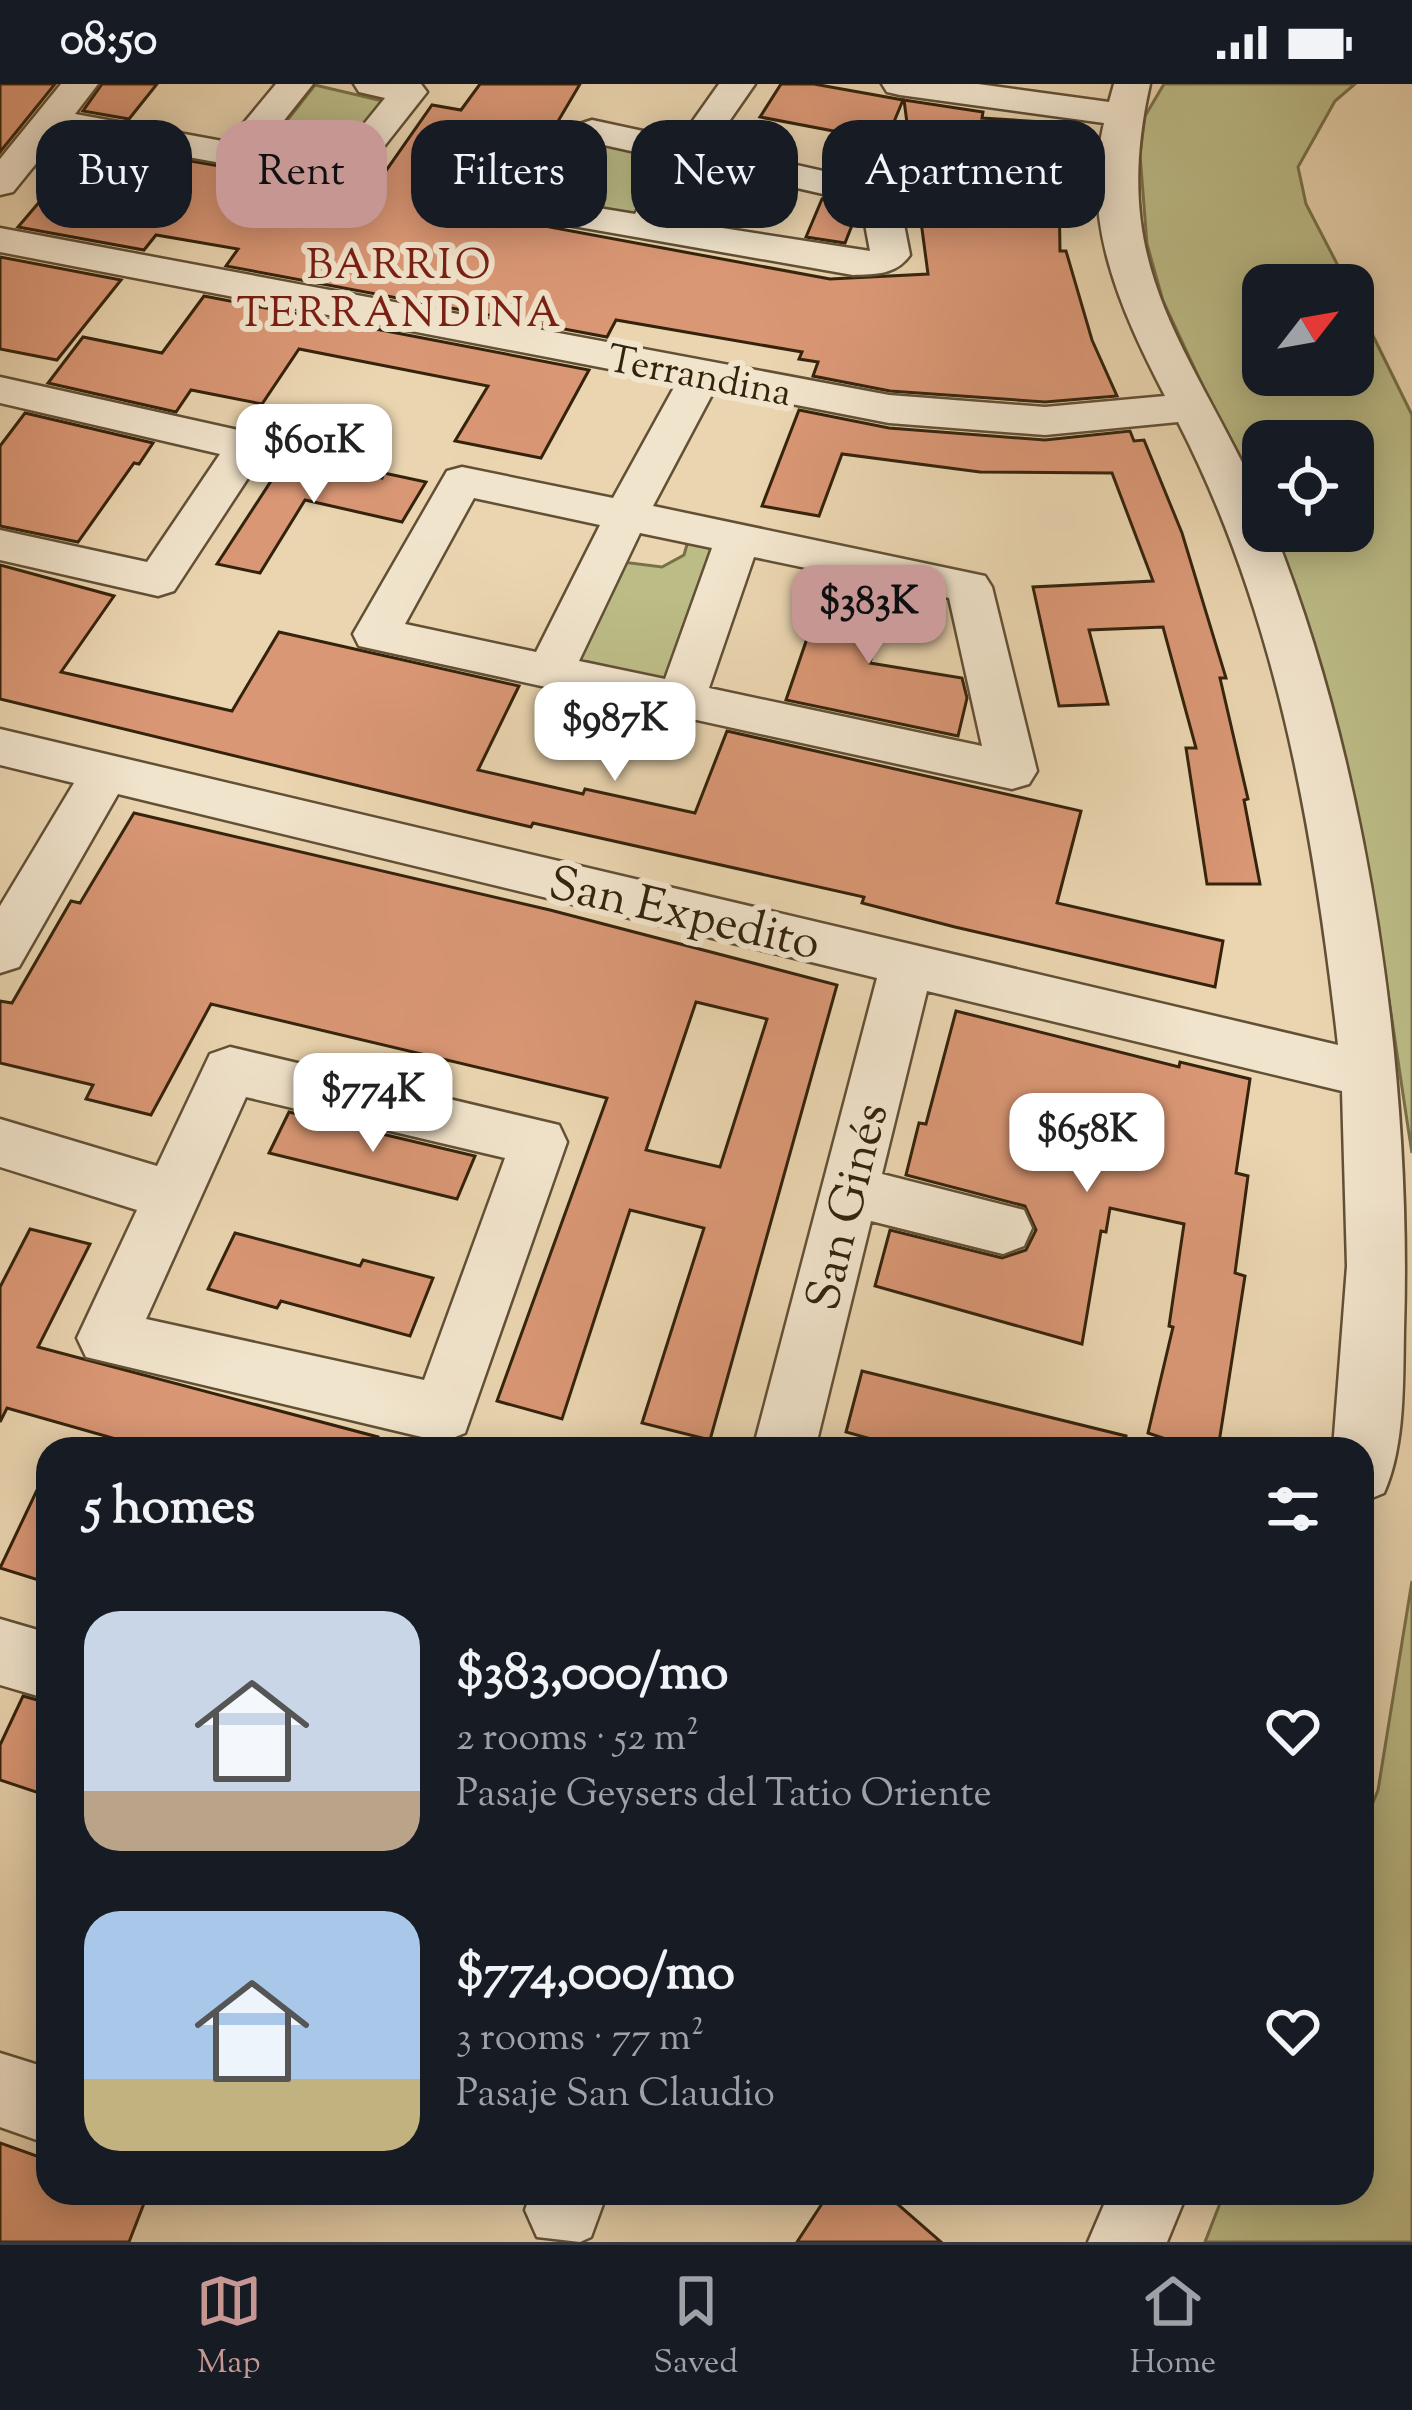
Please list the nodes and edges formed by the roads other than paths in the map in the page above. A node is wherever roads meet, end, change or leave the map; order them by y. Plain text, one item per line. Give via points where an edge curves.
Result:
1 (80, 84) edge
2 (295, 84) edge
3 (737, 84) edge
4 (900, 84) edge
5 (391, 88) edge
6 (1127, 100) edge
7 (52, 120) edge
8 (266, 120) edge
9 (373, 120) edge
10 (712, 120) edge
11 (36, 140) edge
12 (631, 141) edge
13 (798, 176) edge
14 (0, 184) edge
15 (631, 227) edge
16 (636, 228) edge
17 (646, 230) joint
18 (0, 240) edge
19 (703, 374) junction
20 (0, 390) edge
21 (1192, 407) junction
22 (626, 513) junction
23 (739, 536) junction
24 (0, 545) edge
25 (550, 672) junction
26 (680, 700) junction
27 (0, 746) edge
28 (106, 772) junction
29 (0, 952) edge
30 (907, 964) junction
31 (1369, 1075) junction
32 (0, 1143) edge
33 (850, 1191) junction
34 (172, 1196) junction
35 (1003, 1228) dead end
36 (787, 1437) edge
37 (1364, 1437) edge
38 (0, 1652) edge
39 (36, 1662) edge
40 (0, 2090) edge
41 (36, 2102) edge
42 (1143, 2205) edge
43 (1126, 2242) edge

1 - 7 street
2 - 8 street
3 - 10 street
4 - 6 street
5 - 9 street
6 - 21 street via 1115,185 1125,262
11 - 14 street
12 - 15 street via 584,132 542,202 547,211
13 - 17 street via 867,192 881,204 890,255 853,263
16 - 17 street
18 - 19 street, Terrandina
19 - 21 street, Terrandina via 889,410 1005,420
19 - 22 street
20 - 24 street via 247,446 158,580
21 - 31 street via 1245,517 1291,647 1332,822
22 - 23 street
22 - 25 street
22 - 25 street via 462,481 376,634
23 - 26 street
23 - 26 street via 969,587 1012,771
25 - 26 street
27 - 28 street, San Expedito
28 - 29 street
28 - 30 street, San Expedito
30 - 31 street, San Expedito
30 - 33 street, San Ginés
31 - 37 street via 1377,1259
32 - 34 street
33 - 35 street
33 - 36 street, San Ginés
34 - 34 street via 230,1070 539,1142 443,1413 107,1338
38 - 39 street
40 - 41 street
42 - 43 street

